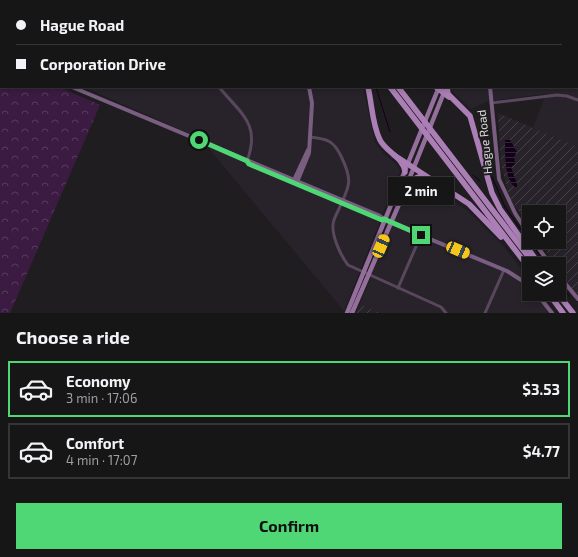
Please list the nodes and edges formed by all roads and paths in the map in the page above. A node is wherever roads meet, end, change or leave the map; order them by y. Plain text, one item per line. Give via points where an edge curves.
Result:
1 (74, 88) edge
2 (220, 88) edge
3 (309, 88) edge
4 (368, 88) edge
5 (391, 88) edge
6 (399, 88) edge
7 (437, 88) edge
8 (447, 88) edge
9 (447, 88) edge
10 (490, 88) edge
11 (444, 94) junction
12 (455, 100) junction
13 (578, 100) edge
14 (491, 103) junction
15 (310, 137) junction
16 (394, 155) junction
17 (247, 161) junction
18 (408, 163) junction
19 (414, 168) junction
20 (404, 172) junction
21 (427, 178) junction
22 (295, 182) junction
23 (342, 202) junction
24 (399, 204) junction
25 (385, 219) junction
26 (391, 222) junction
27 (522, 224) edge
28 (421, 235) junction
29 (520, 256) junction
30 (529, 257) edge
31 (533, 257) edge
32 (522, 259) edge
33 (504, 270) junction
34 (363, 273) junction
35 (368, 276) junction
36 (522, 281) edge
37 (566, 284) edge
38 (398, 288) junction
39 (354, 295) junction
40 (578, 299) edge
41 (543, 301) edge
42 (554, 301) edge
43 (564, 301) edge
44 (353, 312) edge
45 (486, 312) edge
46 (347, 313) edge
47 (446, 313) edge
48 (552, 313) edge
49 (563, 313) edge
50 (573, 313) edge

1 - 17 street
2 - 17 street via 251,129 252,145
3 - 15 street via 312,103
4 - 16 highway via 380,139
5 - 29 highway
6 - 30 highway
7 - 11 highway
7 - 18 main road
8 - 11 main road
9 - 12 highway via 448,94
10 - 14 street, Hague Road
11 - 12 highway
11 - 19 main road
12 - 31 highway via 467,111 472,121 487,180 497,204
13 - 14 street via 557,95
14 - 27 street, Hague Road via 499,179
15 - 22 street via 308,150
15 - 23 street via 329,140 337,147 350,176 349,187
16 - 18 highway
16 - 20 highway via 403,164
17 - 22 street
18 - 19 highway
18 - 20 main road
19 - 21 highway
19 - 24 main road
20 - 25 main road
21 - 24 highway via 421,176 413,179
21 - 29 highway via 476,210
22 - 23 street
23 - 25 street via 382,220
23 - 34 street via 333,223 333,231 348,266
24 - 26 main road
25 - 26 street
25 - 34 main road
26 - 28 street
26 - 35 main road
28 - 33 street
28 - 38 street
29 - 32 highway
33 - 36 street
33 - 45 street
34 - 35 street
34 - 39 main road
35 - 38 street
35 - 44 main road
37 - 40 street
38 - 47 street via 441,307
39 - 44 main road via 351,309
39 - 46 main road
41 - 48 street
42 - 49 highway
43 - 50 highway

